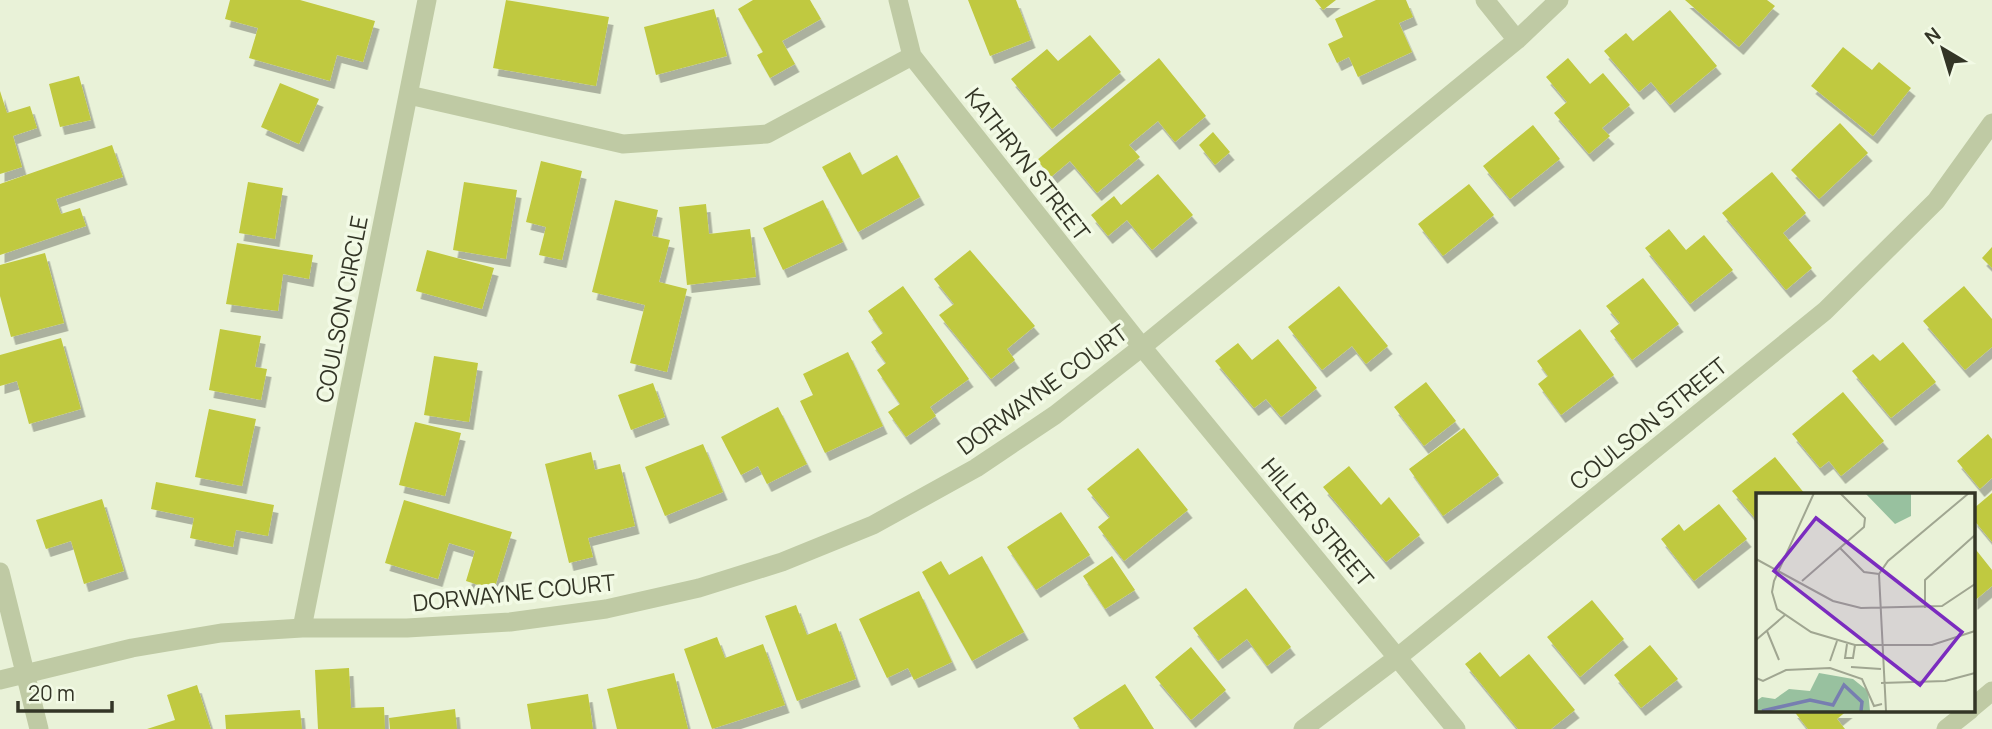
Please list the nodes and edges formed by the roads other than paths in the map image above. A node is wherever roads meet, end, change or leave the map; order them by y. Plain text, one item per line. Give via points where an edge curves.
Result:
1 (427, 0) edge
2 (898, 0) edge
3 (1485, 0) edge
4 (1559, 0) edge
5 (1517, 40) junction
6 (912, 56) junction
7 (409, 94) junction
8 (1992, 123) edge
9 (1142, 347) junction
10 (0, 572) edge
11 (302, 628) junction
12 (1398, 657) junction
13 (26, 673) junction
14 (0, 680) edge
15 (1992, 691) edge
16 (1974, 706) edge
17 (1966, 712) edge
18 (39, 729) edge
19 (1303, 729) edge
20 (1456, 729) edge
21 (1946, 729) edge

1 - 7 street, COULSON CIRCLE
2 - 6 street, KATHRYN STREET
3 - 5 street
4 - 5 street, DORWAYNE COURT
5 - 9 street, DORWAYNE COURT
6 - 7 street via 767,134 623,144
6 - 9 street, KATHRYN STREET
7 - 11 street, COULSON CIRCLE
8 - 12 street, COULSON STREET via 1936,201 1825,311
9 - 11 street, DORWAYNE COURT via 1055,415 976,468 873,524 782,562 699,588 606,609 510,622
9 - 12 street, HILLER STREET
10 - 13 street
11 - 13 street, DORWAYNE COURT via 221,633
12 - 19 street, COULSON STREET
12 - 20 street, HILLER STREET
13 - 14 street, DORWAYNE COURT
13 - 18 street
15 - 16 street
17 - 21 street

